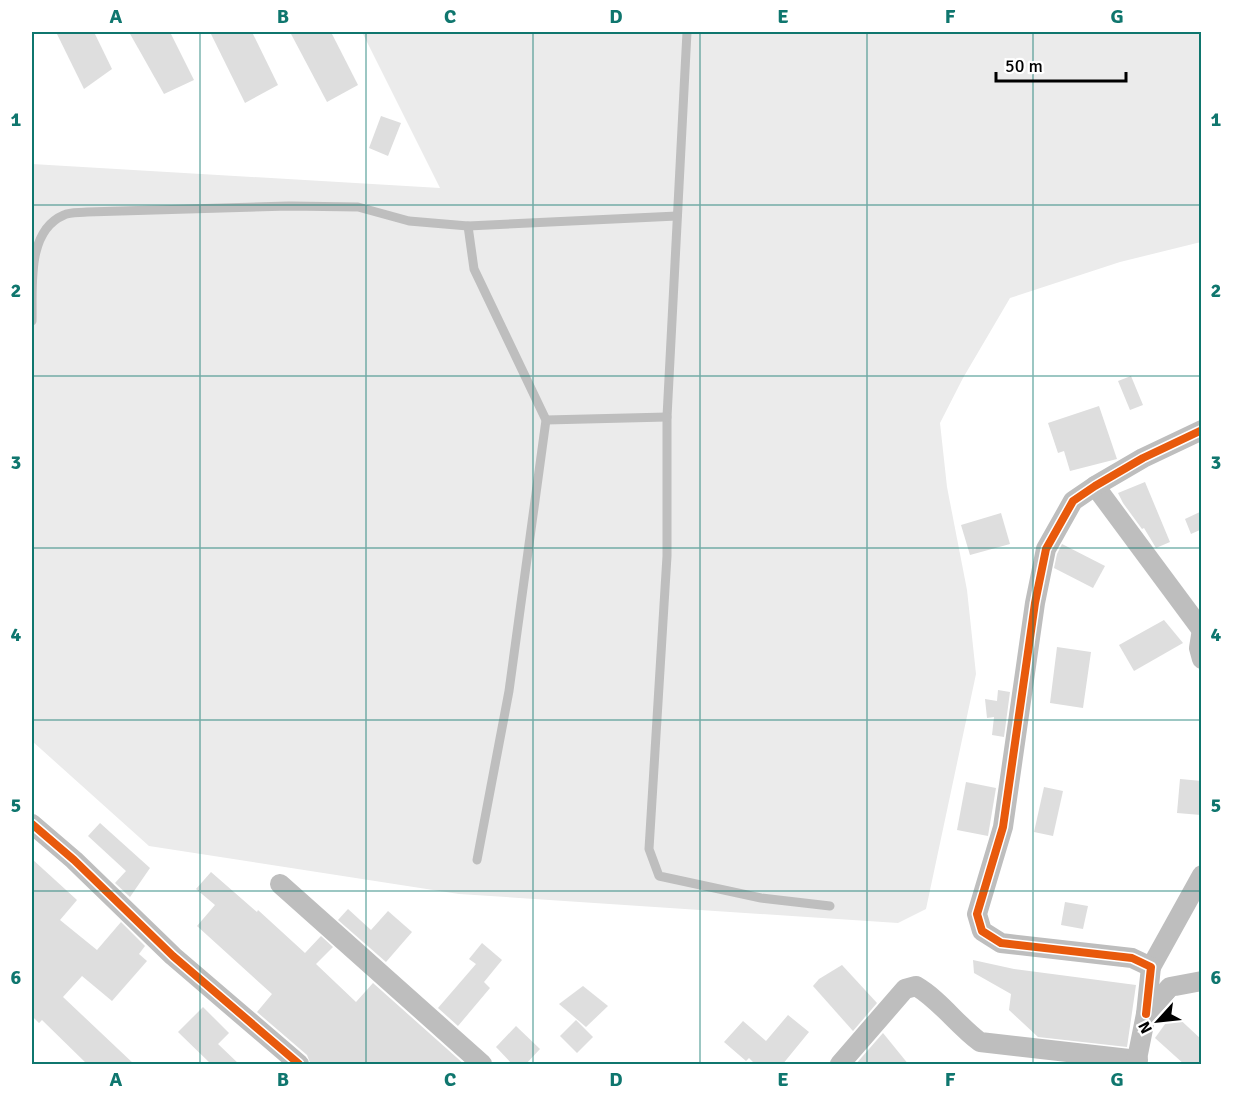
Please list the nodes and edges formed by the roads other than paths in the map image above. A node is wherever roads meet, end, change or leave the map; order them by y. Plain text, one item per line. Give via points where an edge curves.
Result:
1 (687, 32) edge
2 (677, 216) junction
3 (468, 226) junction
4 (32, 321) edge
5 (667, 417) junction
6 (546, 420) junction
7 (1202, 430) edge
8 (1095, 486) junction
9 (1201, 629) edge
10 (1202, 659) edge
11 (32, 824) edge
12 (477, 860) dead end
13 (1202, 875) edge
14 (280, 884) dead end
15 (830, 906) dead end
16 (1151, 967) junction
17 (1202, 981) edge
18 (1146, 1014) junction
19 (1137, 1062) edge
20 (299, 1065) edge
21 (482, 1065) edge
22 (840, 1065) edge

1 - 2 lane
2 - 3 lane
2 - 5 lane
3 - 4 lane via 409,220 358,207 277,206 64,215 46,227 38,244
3 - 6 lane via 474,270
5 - 6 lane
5 - 15 lane via 666,556 649,849 660,876 761,898
6 - 12 lane via 509,691
7 - 8 street
8 - 9 street
8 - 16 street via 1073,501 1046,549 1003,827 977,914 982,932 1001,943 1132,958
9 - 10 street
11 - 20 street via 173,956
13 - 16 street
14 - 21 street
16 - 18 street
17 - 18 street via 1170,987
18 - 19 street
19 - 22 street via 980,1042 916,986 905,989

